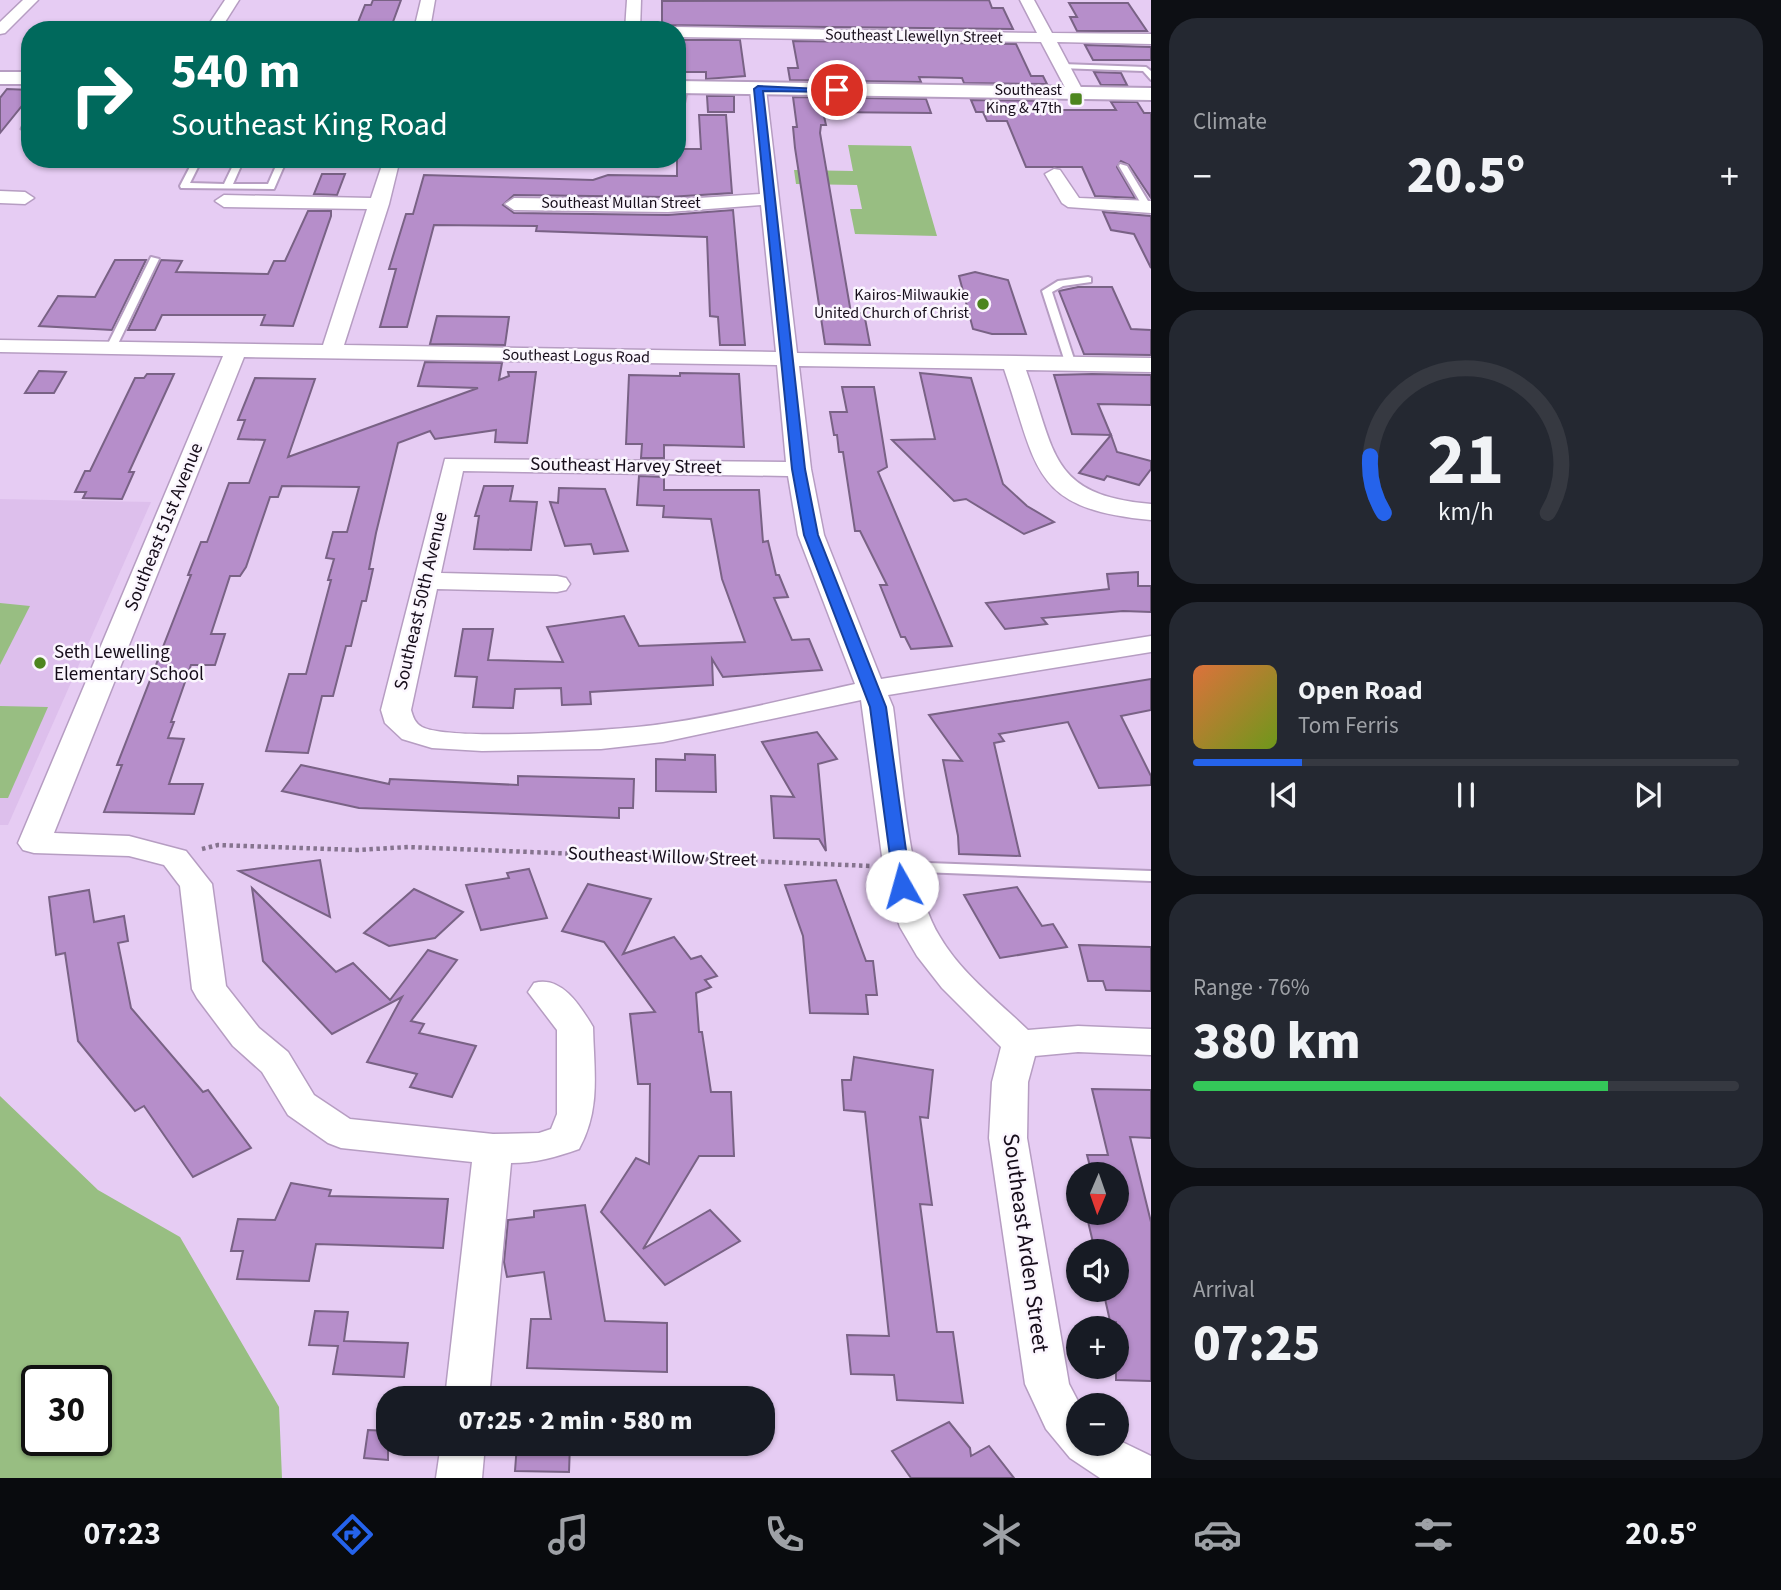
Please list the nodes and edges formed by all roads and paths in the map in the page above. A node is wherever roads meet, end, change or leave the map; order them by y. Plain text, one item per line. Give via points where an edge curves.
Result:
1 (31, 0) edge
2 (232, 0) edge
3 (428, 0) edge
4 (634, 0) edge
5 (1027, 0) edge
6 (218, 21) edge
7 (426, 21) edge
8 (633, 21) edge
9 (0, 30) edge
10 (686, 32) edge
11 (1047, 37) junction
12 (1151, 39) edge
13 (1062, 66) junction
14 (0, 78) edge
15 (21, 78) edge
16 (1151, 78) edge
17 (686, 88) edge
18 (758, 89) junction
19 (1076, 93) junction
20 (1151, 94) edge
21 (1123, 166) dead end
22 (193, 168) edge
23 (236, 168) edge
24 (280, 168) edge
25 (390, 168) edge
26 (1054, 174) dead end
27 (225, 194) junction
28 (0, 197) edge
29 (25, 198) dead end
30 (771, 199) junction
31 (380, 204) junction
32 (514, 204) dead end
33 (1149, 207) edge
34 (154, 260) dead end
35 (1088, 280) dead end
36 (0, 346) edge
37 (111, 348) junction
38 (236, 350) junction
39 (331, 352) junction
40 (785, 360) junction
41 (1012, 361) junction
42 (1070, 362) junction
43 (1151, 365) edge
44 (453, 464) joint
45 (799, 469) junction
46 (1151, 512) edge
47 (426, 581) junction
48 (557, 584) dead end
49 (1151, 644) edge
50 (873, 689) junction
51 (175, 858) junction
52 (900, 867) junction
53 (1151, 876) edge
54 (546, 992) dead end
55 (1151, 1042) edge
56 (1020, 1044) junction
57 (493, 1149) junction
58 (468, 1386) edge
59 (1066, 1421) edge
60 (462, 1456) edge
61 (1104, 1456) edge
62 (1151, 1477) edge
63 (459, 1478) edge

1 - 9 street
2 - 6 street
3 - 7 street
4 - 8 street
5 - 11 street
10 - 11 street, Southeast Llewellyn Street
11 - 12 street, Southeast Llewellyn Street
11 - 13 street
13 - 16 lane via 1146,69
13 - 19 street
14 - 15 main road
17 - 18 main road
18 - 19 main road
18 - 30 street
19 - 20 main road
21 - 33 lane
22 - 27 lane via 184,186
23 - 27 lane
24 - 27 lane via 271,187
25 - 31 street
26 - 33 street via 1075,204
27 - 31 street
28 - 29 street
30 - 32 street, Southeast Mullan Street via 668,206
30 - 40 street
31 - 39 street
34 - 37 lane
35 - 42 lane via 1062,283 1047,291
36 - 37 street, Southeast Logus Road
37 - 38 street, Southeast Logus Road
38 - 39 street, Southeast Logus Road
38 - 51 street, Southeast 51st Avenue via 34,843 138,847
39 - 40 street, Southeast Logus Road
40 - 41 street, Southeast Logus Road
40 - 45 street
41 - 42 street, Southeast Logus Road
41 - 46 street via 1051,472 1060,485 1102,505
42 - 43 street, Southeast Logus Road
44 - 45 street, Southeast Harvey Street
44 - 47 street, Southeast 50th Avenue
45 - 50 street via 811,535
47 - 48 street
47 - 50 street, Southeast 50th Avenue via 396,710 400,723 412,733 432,739 601,740 663,733
49 - 50 street
50 - 52 street
51 - 52 path, Southeast Willow Street via 218,845 357,850 408,847
51 - 57 street via 196,884 209,989 246,1037 275,1062 301,1105 341,1133
52 - 53 lane
52 - 56 street via 908,906 929,948
54 - 57 street via 575,1027 576,1114 566,1139 539,1148
55 - 56 street via 1078,1039
56 - 59 street, Southeast Arden Street via 1010,1082 1008,1138 1047,1384
57 - 58 street
60 - 63 street
61 - 62 street

